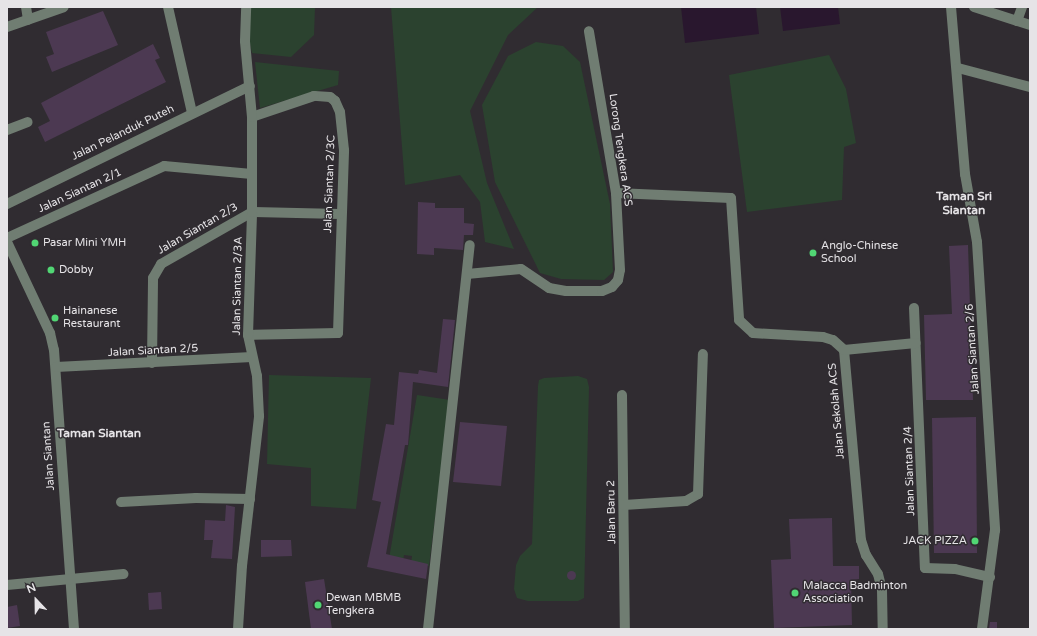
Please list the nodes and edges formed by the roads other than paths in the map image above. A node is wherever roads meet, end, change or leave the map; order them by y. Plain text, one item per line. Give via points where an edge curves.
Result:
1 (26, 7) edge
2 (64, 7) edge
3 (168, 7) edge
4 (246, 7) edge
5 (951, 7) edge
6 (974, 7) edge
7 (1022, 7) edge
8 (28, 20) junction
9 (1017, 21) junction
10 (1030, 25) edge
11 (7, 27) edge
12 (589, 31) dead end
13 (958, 68) junction
14 (250, 86) junction
15 (1030, 87) edge
16 (192, 113) junction
17 (252, 117) junction
18 (28, 122) dead end
19 (7, 130) edge
20 (252, 174) junction
21 (616, 193) junction
22 (7, 204) edge
23 (252, 212) junction
24 (340, 214) junction
25 (7, 238) edge
26 (7, 242) edge
27 (470, 245) dead end
28 (467, 274) junction
29 (914, 308) dead end
30 (248, 335) junction
31 (916, 343) junction
32 (844, 350) junction
33 (703, 354) dead end
34 (252, 357) junction
35 (152, 363) junction
36 (56, 367) junction
37 (622, 395) dead end
38 (250, 500) junction
39 (121, 502) dead end
40 (624, 505) junction
41 (123, 574) dead end
42 (990, 577) junction
43 (69, 579) junction
44 (7, 585) edge
45 (74, 629) edge
46 (238, 629) edge
47 (428, 629) edge
48 (625, 629) edge
49 (883, 629) edge
50 (982, 629) edge

1 - 8 street
2 - 8 street
3 - 16 street
4 - 14 street, Jalan Siantan 2/3A via 245,41
5 - 13 street, Jalan Siantan 2/6
6 - 9 street
7 - 9 street
8 - 11 street
9 - 10 street
12 - 21 street, Lorong Tengkera ACS
13 - 15 street
13 - 42 street, Jalan Siantan 2/6 via 965,174 977,242 985,345 995,530
14 - 16 street, Jalan Pelanduk Puteh
14 - 17 street, Jalan Siantan 2/3A
16 - 22 street, Jalan Pelanduk Puteh
17 - 20 street, Jalan Siantan 2/3A
17 - 24 street, Jalan Siantan 2/3C via 314,96 324,96 335,101 344,125
18 - 19 street
20 - 23 street, Jalan Siantan 2/3A
20 - 25 street, Jalan Siantan 2/1 via 164,166
21 - 28 street, Lorong Tengkera ACS via 620,270 618,280 612,287 602,291 566,291 550,288 521,269
21 - 32 street, Jalan Sekolah ACS via 731,198 740,320 753,333 823,337 833,340
23 - 24 street
23 - 30 street, Jalan Siantan 2/3A
23 - 35 street, Jalan Siantan 2/3 via 161,264 155,270
24 - 30 street, Jalan Siantan 2/3C via 338,333
26 - 36 street, Jalan Siantan via 50,333
27 - 28 street
28 - 47 street
29 - 31 street, Jalan Siantan 2/4
30 - 34 street, Jalan Siantan 2/3A
31 - 32 street
31 - 42 street, Jalan Siantan 2/4 via 925,568 955,569
32 - 49 street, Jalan Sekolah ACS via 861,540 866,555 880,579
33 - 40 street via 698,494 686,501
34 - 35 street, Jalan Siantan 2/5
34 - 38 street, Jalan Siantan 2/3A via 257,376 259,416
35 - 36 street, Jalan Siantan 2/5
36 - 43 street, Jalan Siantan
37 - 40 street, Jalan Baru 2
38 - 39 street
38 - 46 street, Jalan Siantan 2/3A
40 - 48 street, Jalan Baru 2
41 - 43 street
42 - 50 street, Jalan Siantan 2/6
43 - 44 street
43 - 45 street, Jalan Siantan

